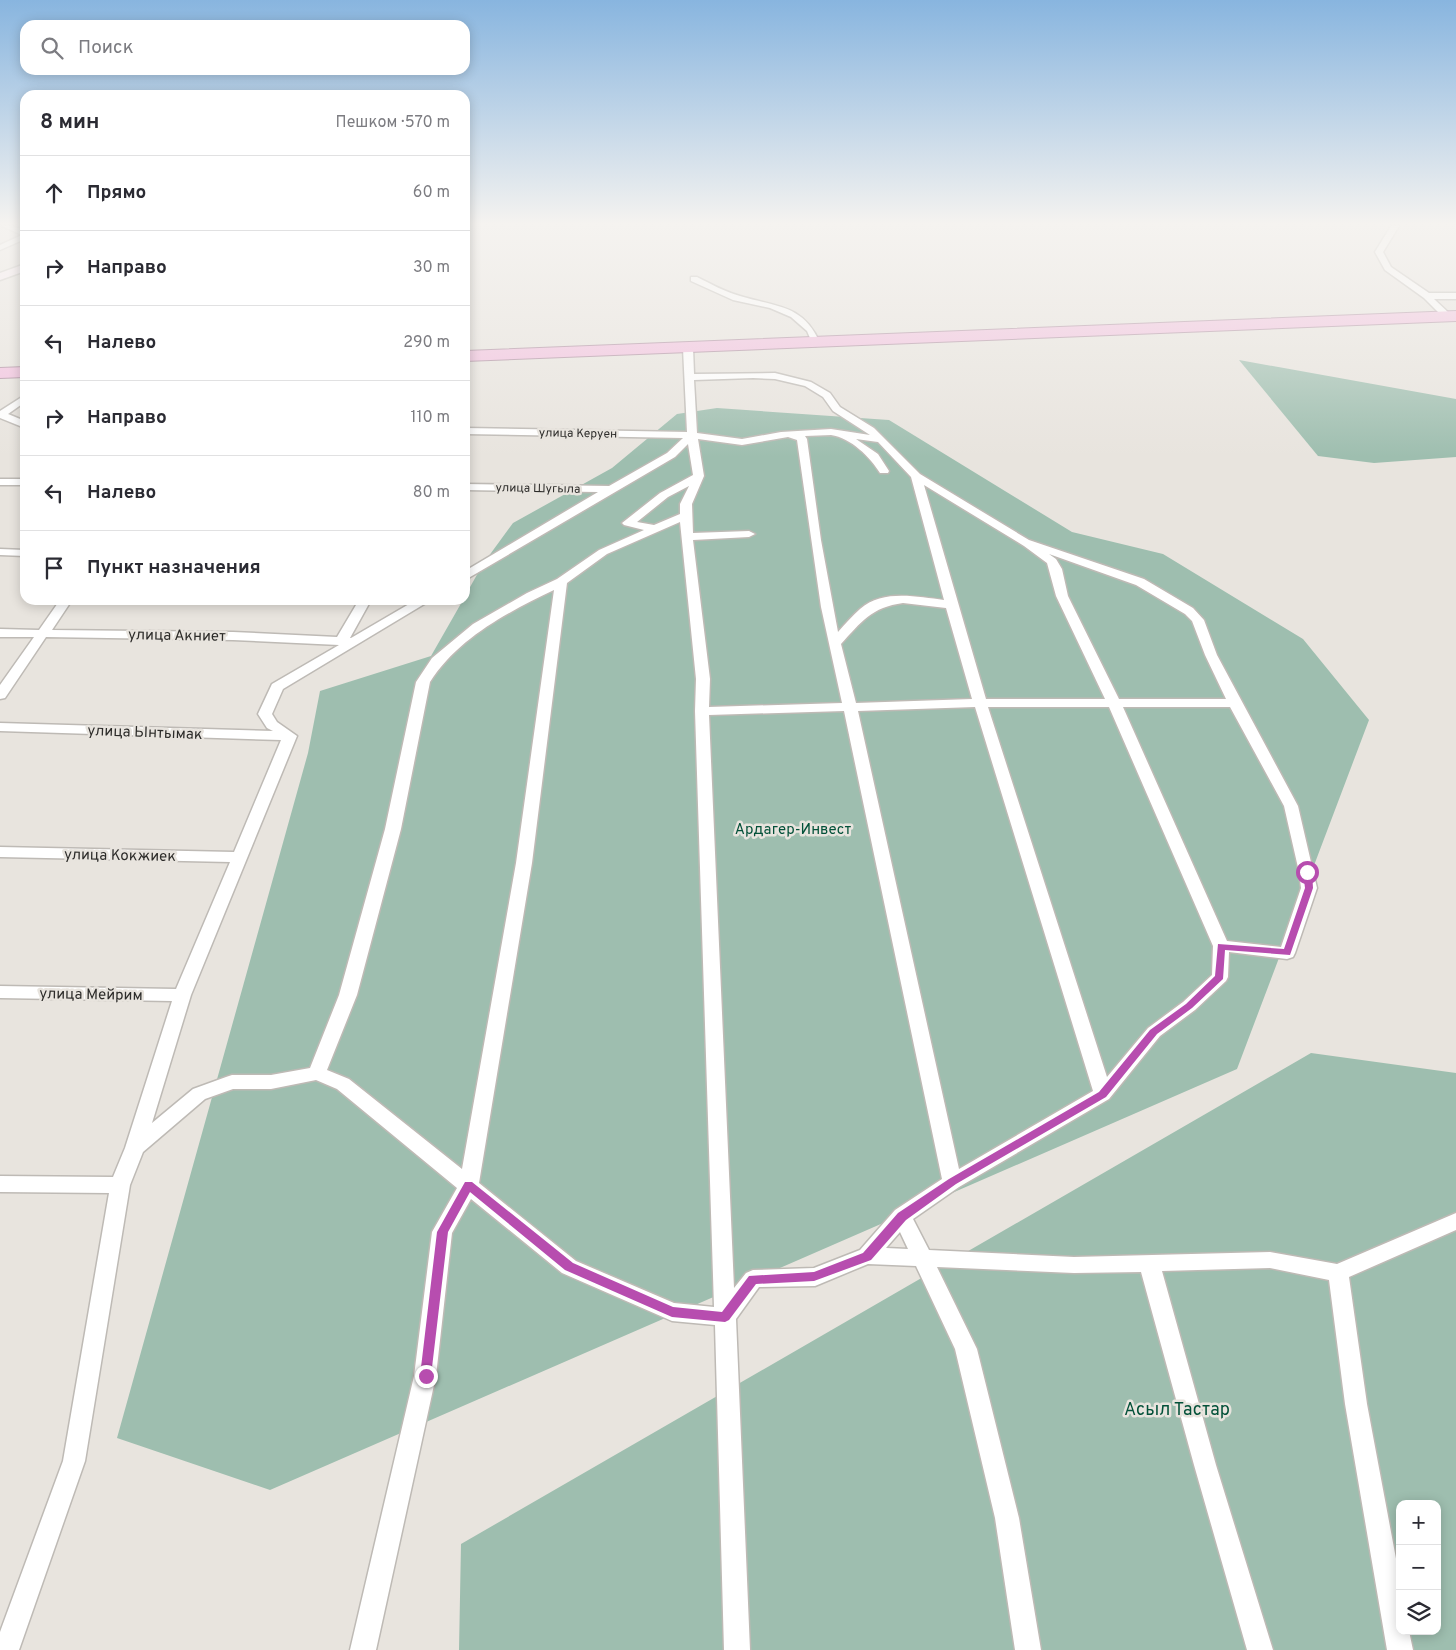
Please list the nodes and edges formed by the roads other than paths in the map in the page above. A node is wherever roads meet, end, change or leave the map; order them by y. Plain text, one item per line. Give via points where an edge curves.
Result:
1 (760, 303) edge
2 (1435, 303) edge
3 (1451, 316) edge
4 (816, 343) junction
5 (688, 348) junction
6 (470, 356) edge
7 (20, 372) edge
8 (0, 373) edge
9 (688, 377) junction
10 (20, 401) edge
11 (20, 423) edge
12 (0, 425) edge
13 (20, 425) edge
14 (470, 431) edge
15 (839, 433) junction
16 (692, 435) junction
17 (786, 435) junction
18 (884, 442) junction
19 (884, 471) dead end
20 (700, 476) junction
21 (916, 476) junction
22 (0, 482) edge
23 (20, 482) edge
24 (470, 487) edge
25 (611, 489) junction
26 (685, 516) junction
27 (628, 523) junction
28 (656, 529) junction
29 (749, 534) dead end
30 (687, 537) junction
31 (1028, 543) junction
32 (0, 552) edge
33 (603, 552) junction
34 (20, 553) edge
35 (470, 564) edge
36 (483, 564) junction
37 (470, 573) edge
38 (561, 582) junction
39 (62, 605) edge
40 (363, 605) edge
41 (416, 605) edge
42 (951, 605) junction
43 (0, 633) edge
44 (42, 634) junction
45 (348, 642) junction
46 (834, 642) junction
47 (0, 695) edge
48 (1114, 702) junction
49 (980, 703) junction
50 (1235, 703) junction
51 (850, 706) junction
52 (702, 711) junction
53 (0, 727) edge
54 (290, 736) junction
55 (0, 852) edge
56 (240, 857) junction
57 (1221, 946) junction
58 (0, 992) edge
59 (182, 995) junction
60 (318, 1073) junction
61 (1103, 1094) junction
62 (135, 1148) junction
63 (952, 1182) junction
64 (0, 1184) edge
65 (120, 1185) junction
66 (469, 1185) junction
67 (902, 1216) junction
68 (1456, 1221) edge
69 (867, 1256) junction
70 (922, 1258) junction
71 (1149, 1263) junction
72 (1338, 1273) junction
73 (725, 1317) junction
74 (6, 1650) edge
75 (363, 1650) edge
76 (737, 1650) edge
77 (1028, 1650) edge
78 (1260, 1650) edge
79 (1400, 1650) edge

1 - 4 street via 800,318 811,328
2 - 3 street
3 - 4 highway
4 - 5 highway
5 - 6 highway
5 - 9 street
7 - 8 highway
9 - 16 street
9 - 18 street via 775,376 808,384 827,395 836,409
10 - 11 street via 3,413
12 - 13 street
14 - 16 street, улица Керуен
15 - 17 street, улица Керуен via 821,431
15 - 18 street, улица Керуен
15 - 19 street via 874,456
16 - 17 street, улица Керуен via 736,442
16 - 20 street
16 - 25 street via 671,456
17 - 46 street via 802,439
18 - 21 street
20 - 26 street via 686,504
20 - 27 street via 664,495
21 - 31 street
21 - 42 street
22 - 23 street
24 - 25 street, улица Шугыла
25 - 36 street
26 - 28 street
26 - 30 street
27 - 28 street
27 - 33 street
28 - 33 street
29 - 30 street
30 - 52 street via 703,680
31 - 48 street via 1052,561 1062,596
31 - 50 street via 1140,582 1189,611 1198,620
32 - 34 street
33 - 38 street
35 - 36 street
36 - 37 street
38 - 60 street via 477,628 437,661 423,682 393,829 348,995
38 - 66 street via 524,863
39 - 44 street
40 - 45 street
41 - 45 street
42 - 46 street via 903,599 887,601 866,610
42 - 49 street
43 - 44 street, улица Акниет
44 - 45 street, улица Акниет via 232,636
44 - 47 street
45 - 54 street via 277,687 265,714 272,725
46 - 51 street
48 - 49 street
48 - 50 street
48 - 57 street
49 - 51 street
49 - 61 street
50 - 57 street via 1291,806 1309,888 1287,953
51 - 52 street
51 - 63 street
52 - 73 street
53 - 54 street, улица Ынтымак
54 - 56 street
55 - 56 street, улица Кокжиек
56 - 59 street
57 - 61 street via 1220,977 1154,1032
58 - 59 street, улица Мейрим
59 - 62 street
60 - 62 street via 271,1082 232,1082 199,1094
60 - 66 street via 344,1084
61 - 63 street
62 - 65 street
63 - 67 street
64 - 65 street
65 - 74 street via 74,1461
66 - 73 street via 569,1267 672,1312
66 - 75 street via 442,1232 426,1376
67 - 69 street
67 - 70 street
68 - 72 street
69 - 70 street
69 - 73 street via 814,1276 753,1279
70 - 71 street via 1074,1265
70 - 77 street via 966,1349 1007,1518
71 - 72 street via 1270,1260
71 - 78 street
72 - 79 street via 1356,1404
73 - 76 street

